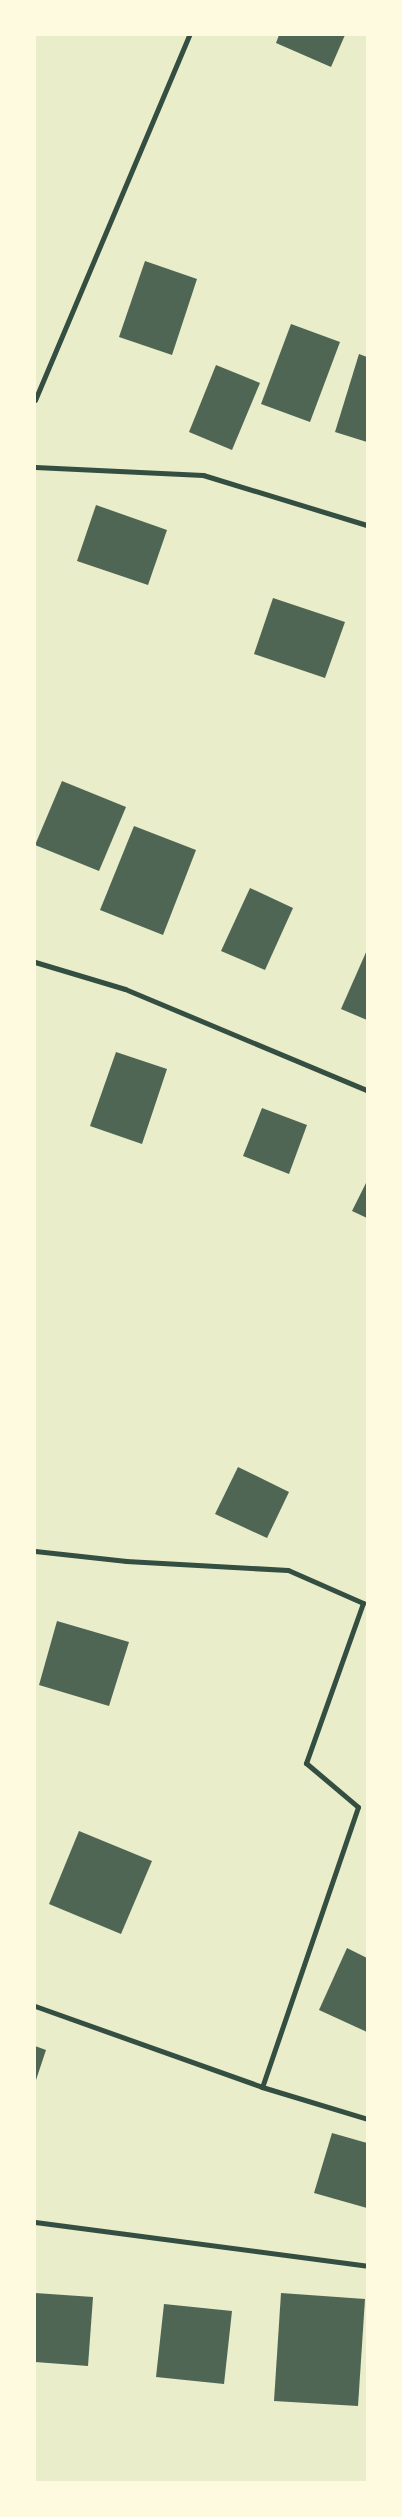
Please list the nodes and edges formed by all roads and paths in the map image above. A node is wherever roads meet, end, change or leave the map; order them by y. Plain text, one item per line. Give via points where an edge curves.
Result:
1 (189, 35) edge
2 (35, 400) edge
3 (35, 467) edge
4 (367, 525) edge
5 (35, 962) edge
6 (367, 1090) edge
7 (35, 1551) edge
8 (35, 2006) edge
9 (262, 2087) junction
10 (367, 2119) edge
11 (35, 2222) edge
12 (367, 2266) edge

1 - 2 street
3 - 4 street via 203,475
5 - 6 street via 125,989
7 - 9 street via 126,1561 288,1570 363,1603 306,1763 358,1807
8 - 9 street
9 - 10 street
11 - 12 street

